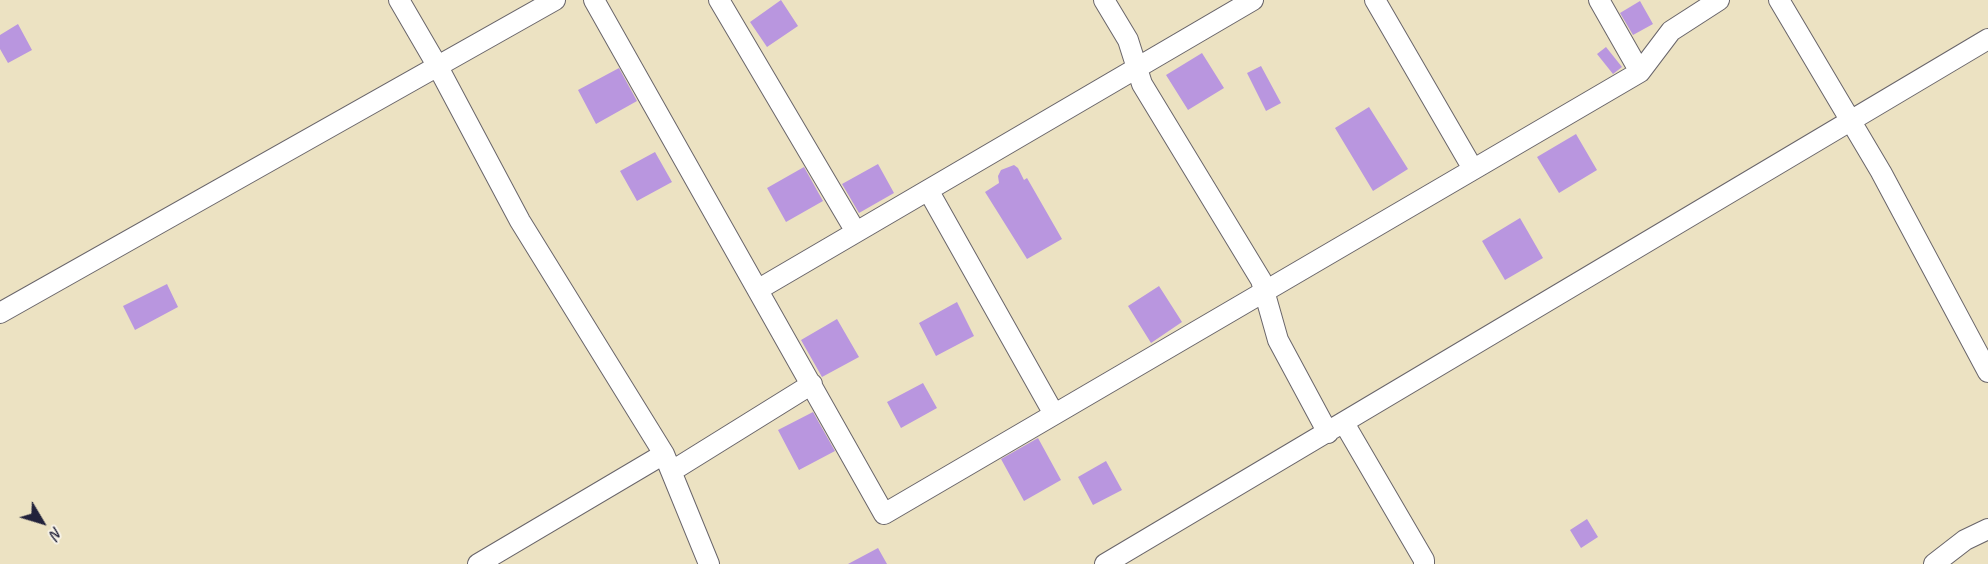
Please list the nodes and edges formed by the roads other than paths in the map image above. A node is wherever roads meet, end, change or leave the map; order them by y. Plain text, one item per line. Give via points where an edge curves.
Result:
1 (399, 0) edge
2 (555, 0) edge
3 (594, 0) edge
4 (719, 0) edge
5 (1104, 0) edge
6 (1253, 0) edge
7 (1375, 0) edge
8 (1599, 0) edge
9 (1719, 0) edge
10 (1779, 0) edge
11 (1988, 39) edge
12 (438, 67) junction
13 (1137, 68) junction
14 (1640, 72) junction
15 (1852, 123) junction
16 (1473, 169) junction
17 (928, 190) junction
18 (856, 232) junction
19 (759, 289) junction
20 (1264, 291) junction
21 (0, 313) edge
22 (1988, 372) edge
23 (812, 384) junction
24 (1054, 414) junction
25 (1336, 428) junction
26 (668, 462) junction
27 (1988, 529) edge
28 (478, 564) edge
29 (709, 564) edge
30 (1106, 564) edge
31 (1424, 564) edge
32 (1934, 564) edge

1 - 12 street
2 - 12 street
3 - 19 street
4 - 18 street
5 - 13 street via 1128,40
6 - 13 street
7 - 16 street
8 - 14 street
9 - 14 street via 1671,31
10 - 15 street
11 - 15 street
12 - 21 street
12 - 26 street via 520,221
13 - 17 street
13 - 20 street via 1142,84 1261,280
14 - 16 street
15 - 22 street
15 - 25 street
16 - 20 street
17 - 18 street
17 - 24 street
18 - 19 street
19 - 23 street
20 - 24 street
20 - 25 street via 1278,340
23 - 24 street via 884,514
23 - 26 street
25 - 30 street
25 - 31 street
26 - 28 street
26 - 29 street
27 - 32 street via 1965,540

